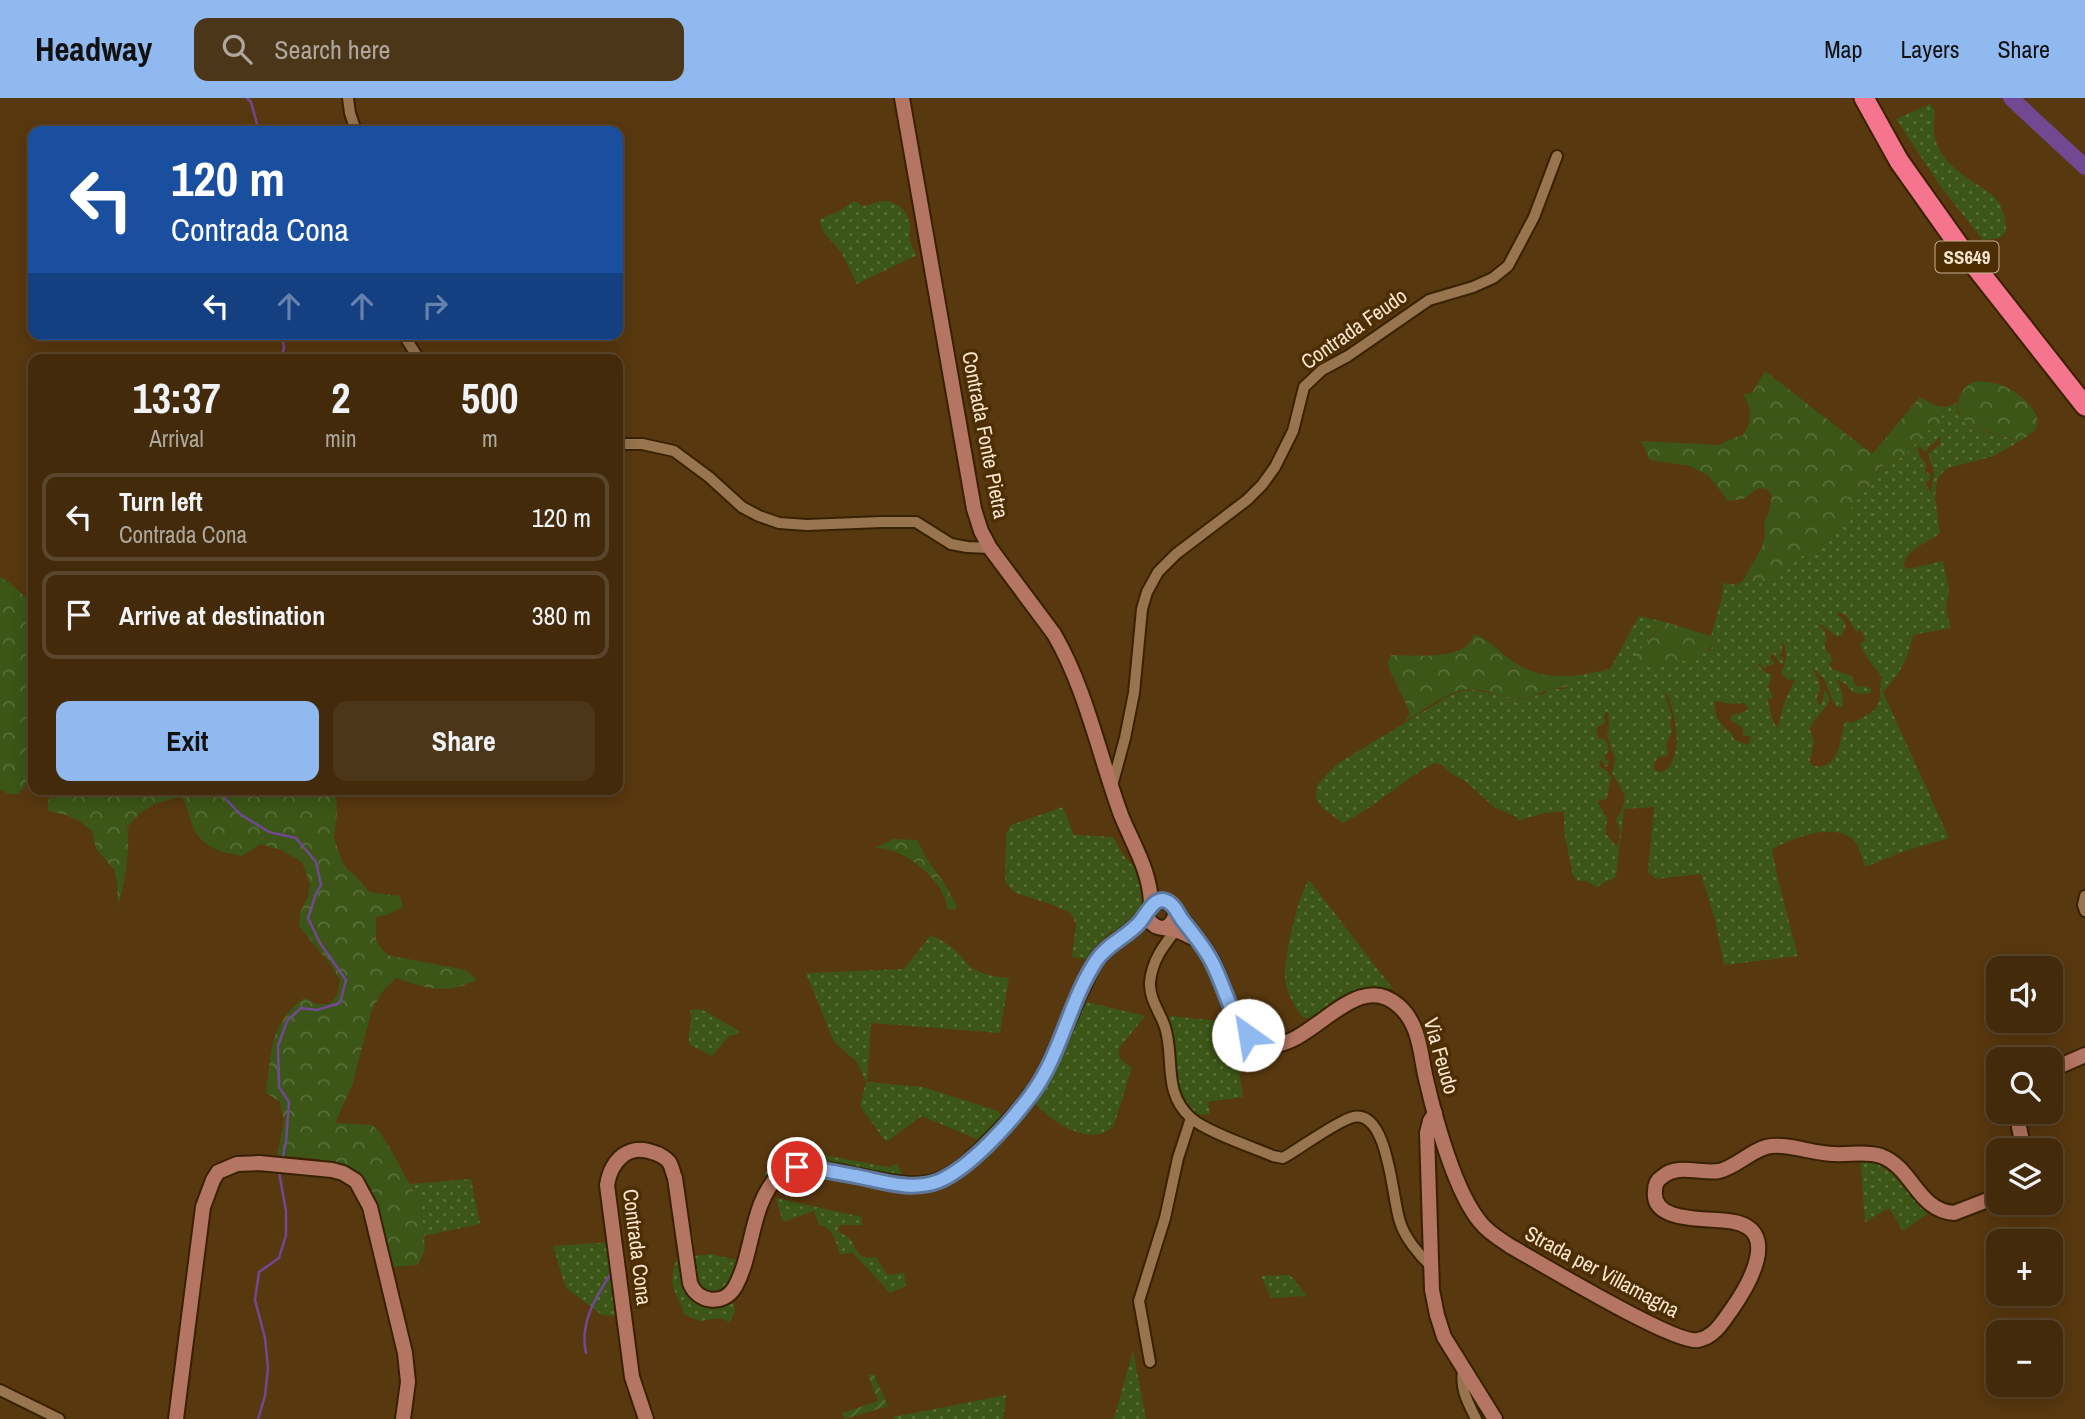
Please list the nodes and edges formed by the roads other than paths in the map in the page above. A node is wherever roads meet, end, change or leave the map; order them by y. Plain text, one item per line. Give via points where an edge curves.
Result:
1 (348, 98) edge
2 (902, 98) edge
3 (1864, 98) edge
4 (354, 126) edge
5 (1557, 156) dead end
6 (2085, 406) edge
7 (623, 444) edge
8 (990, 548) junction
9 (1112, 786) junction
10 (1145, 869) junction
11 (2085, 896) edge
12 (1171, 906) junction
13 (1150, 908) junction
14 (2085, 911) edge
15 (1165, 928) junction
16 (1122, 937) junction
17 (1200, 943) junction
18 (2085, 1055) edge
19 (2063, 1065) edge
20 (1435, 1113) junction
21 (1191, 1118) junction
22 (1986, 1201) edge
23 (1432, 1266) junction
24 (1150, 1362) dead end
25 (1463, 1370) junction
26 (0, 1390) edge
27 (59, 1419) edge
28 (176, 1419) edge
29 (403, 1419) edge
30 (646, 1419) edge
31 (1476, 1419) edge
32 (1494, 1419) edge

1 - 4 street
2 - 8 main road, Contrada Fonte Pietra via 974,509
3 - 6 highway, SS649 via 1899,161 1959,247
5 - 9 street, Contrada Feudo via 1534,217 1508,266 1473,287 1429,300 1321,370 1304,387 1293,431 1262,485 1158,572 1142,609 1134,692
7 - 8 street via 674,451 742,507 779,523 916,522 951,544
8 - 9 main road, Contrada Fonte Pietra via 1063,648
9 - 10 main road, Contrada Fonte Pietra
10 - 12 main road, Via Feudo
10 - 13 main road
11 - 14 street
12 - 13 main road via 1158,901
12 - 15 main road via 1175,920
12 - 17 main road, Via Feudo
13 - 15 main road via 1149,919
13 - 16 main road, Contrada Cona
15 - 16 main road, Contrada Cona
15 - 17 main road
15 - 21 street via 1150,984 1168,1039 1171,1083
16 - 30 main road, Contrada Cona via 1094,963 1032,1093 977,1154 939,1181 924,1185 797,1167 787,1170 762,1203 738,1280 723,1298 705,1299 692,1289 669,1162 659,1154 636,1149 618,1159 607,1185 632,1377
17 - 20 main road, Via Feudo via 1236,1017 1259,1042 1274,1045 1288,1041 1365,995 1397,1003 1411,1018 1418,1038
18 - 19 main road
20 - 22 main road, Strada per Villamagna via 1466,1199 1492,1234 1689,1341 1710,1336 1720,1326 1748,1284 1759,1244 1752,1231 1737,1222 1663,1211 1654,1194 1661,1177 1669,1173 1719,1171 1769,1146 1866,1153 1901,1170 1928,1203 1947,1212
20 - 23 main road, Via Feudo via 1427,1133
21 - 23 street via 1283,1158 1354,1116 1364,1118 1381,1134 1400,1224
21 - 24 street via 1139,1301
23 - 25 main road, Via Feudo via 1437,1315
25 - 31 street via 1463,1391
25 - 32 main road, Via Feudo
26 - 27 street
28 - 29 main road via 207,1194 218,1172 237,1164 259,1163 343,1173 361,1188 370,1207 405,1353 408,1382

